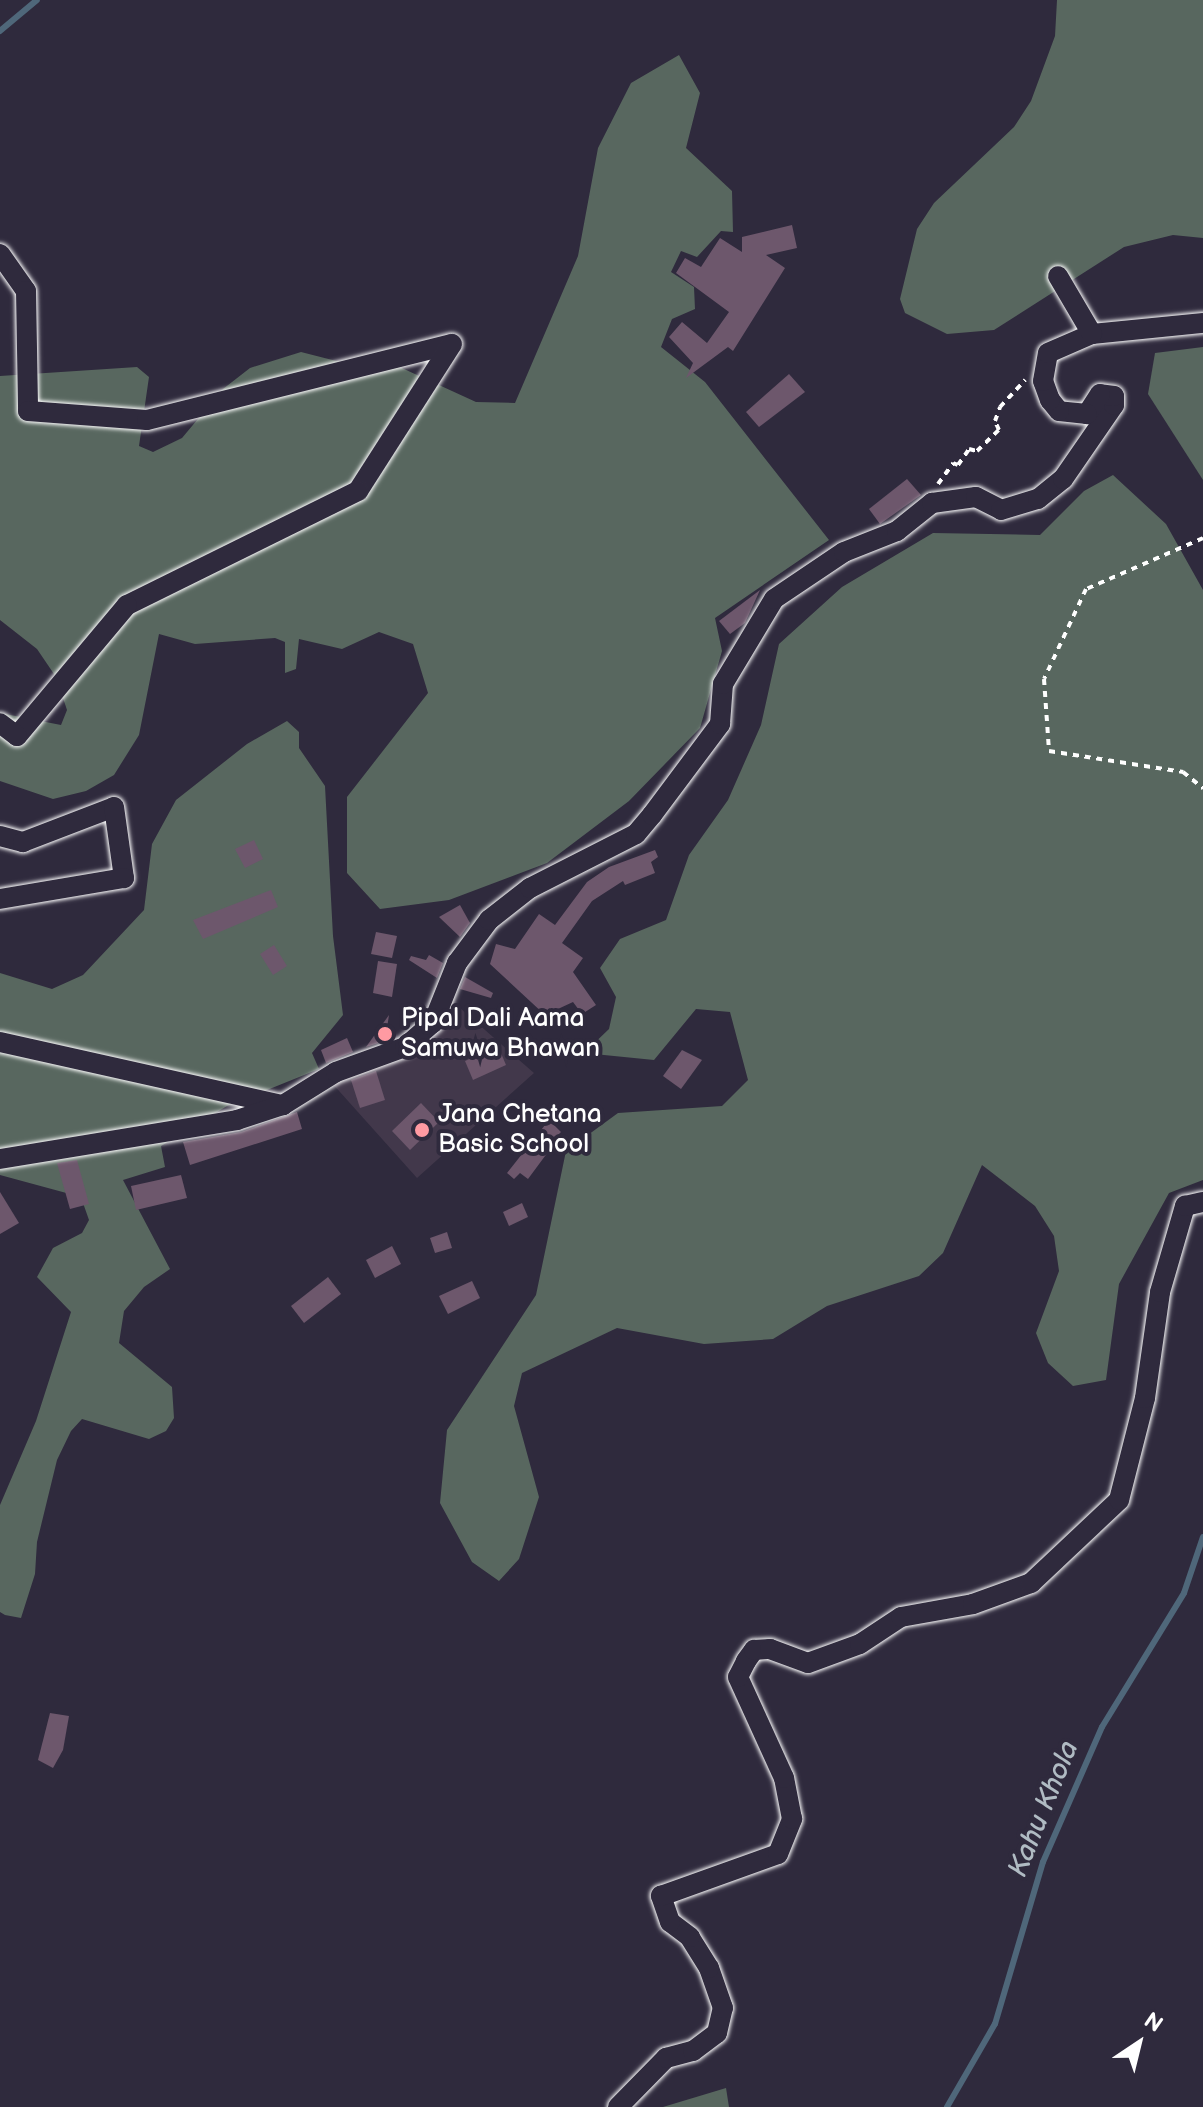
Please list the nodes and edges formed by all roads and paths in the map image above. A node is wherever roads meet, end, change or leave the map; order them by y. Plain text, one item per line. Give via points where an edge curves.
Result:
1 (0, 254) edge
2 (1058, 276) dead end
3 (1203, 323) edge
4 (1092, 334) junction
5 (1046, 364) junction
6 (934, 502) junction
7 (1203, 538) edge
8 (0, 723) edge
9 (1203, 788) edge
10 (0, 836) edge
11 (0, 899) edge
12 (0, 1042) edge
13 (283, 1105) junction
14 (0, 1159) edge
15 (1194, 1204) edge
16 (618, 2107) edge

1 - 8 street via 26,291 28,411 147,420 452,344 358,491 127,605 17,736
2 - 4 street
3 - 4 street
4 - 5 street via 1056,348
5 - 6 path via 1000,407 995,421 999,430 992,439 947,468
5 - 6 street via 1043,381 1059,411 1087,414 1100,394 1114,396 1114,405 1063,479 1038,499 1001,510 976,497
6 - 13 street via 897,531 844,552 774,599 723,684 720,724 636,834 530,888 489,920 457,963 433,1023 405,1047 336,1072
7 - 9 path via 1086,589 1044,679 1049,751 1183,772
10 - 11 street via 23,842 114,807 124,878
12 - 13 street
13 - 14 street via 237,1120
15 - 16 street via 1160,1292 1145,1398 1119,1500 1031,1583 973,1604 901,1617 860,1644 808,1663 770,1649 754,1650 746,1661 738,1677 784,1778 792,1819 778,1854 661,1896 670,1922 690,1937 709,1968 723,2008 717,2033 693,2051 666,2058

